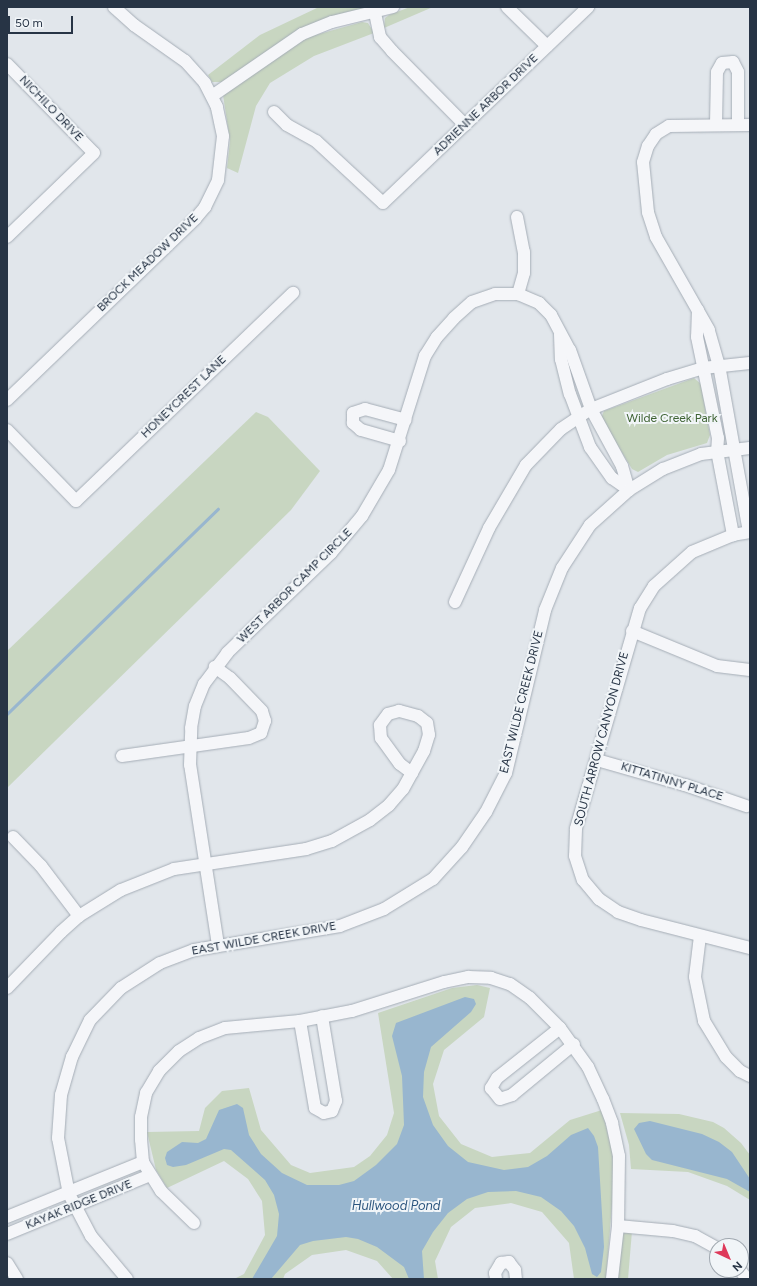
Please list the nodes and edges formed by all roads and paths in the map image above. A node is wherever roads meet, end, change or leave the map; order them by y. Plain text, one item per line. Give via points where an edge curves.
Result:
1 (114, 7) edge
2 (393, 7) edge
3 (507, 7) edge
4 (588, 7) edge
5 (375, 13) junction
6 (547, 46) junction
7 (7, 64) edge
8 (212, 96) junction
9 (274, 112) dead end
10 (716, 124) junction
11 (464, 125) junction
12 (738, 125) junction
13 (750, 125) edge
14 (517, 217) dead end
15 (7, 237) edge
16 (293, 293) dead end
17 (518, 294) junction
18 (698, 308) junction
19 (560, 330) junction
20 (750, 362) edge
21 (719, 366) junction
22 (703, 368) junction
23 (7, 400) edge
24 (591, 409) junction
25 (578, 417) junction
26 (406, 420) junction
27 (7, 430) edge
28 (400, 441) junction
29 (733, 448) junction
30 (750, 448) edge
31 (717, 451) junction
32 (629, 490) junction
33 (749, 532) edge
34 (733, 535) junction
35 (455, 602) dead end
36 (632, 631) junction
37 (215, 667) junction
38 (750, 670) edge
39 (190, 747) junction
40 (122, 756) dead end
41 (597, 760) junction
42 (412, 773) junction
43 (746, 806) dead end
44 (13, 837) dead end
45 (204, 864) junction
46 (79, 916) junction
47 (700, 936) junction
48 (726, 942) junction
49 (218, 945) junction
50 (750, 948) edge
51 (750, 952) edge
52 (7, 988) edge
53 (322, 1016) junction
54 (300, 1021) junction
55 (560, 1028) junction
56 (574, 1044) junction
57 (750, 1076) edge
58 (143, 1162) junction
59 (150, 1175) junction
60 (69, 1194) junction
61 (75, 1207) junction
62 (7, 1217) edge
63 (194, 1223) dead end
64 (618, 1226) junction
65 (7, 1234) edge
66 (709, 1244) edge
67 (7, 1263) edge
68 (17, 1279) edge
69 (127, 1279) edge
70 (496, 1279) edge
71 (516, 1279) edge
72 (612, 1279) edge

1 - 8 street, BROCK MEADOW DRIVE via 134,25 185,61
2 - 5 street
3 - 6 street
4 - 6 street, ADRIENNE ARBOR DRIVE
5 - 8 street via 332,22 302,34
5 - 11 street via 380,37
6 - 11 street, ADRIENNE ARBOR DRIVE
7 - 15 street, NICHILO DRIVE via 94,153
8 - 23 street, BROCK MEADOW DRIVE via 221,122 223,151 218,180 204,207
9 - 11 street, ADRIENNE ARBOR DRIVE via 287,125 316,141 383,203
10 - 12 street
10 - 12 street via 717,72 722,63 733,62 738,72
10 - 18 street via 669,126 656,134 648,146 643,162 648,212 656,237
12 - 13 street
14 - 17 street via 524,252 524,273
16 - 27 street, HONEYCREST LANE via 76,501
17 - 19 street, WEST ARBOR CAMP CIRCLE via 539,303 551,314
17 - 26 street, WEST ARBOR CAMP CIRCLE via 495,294 472,302 445,327 425,356
18 - 21 street via 709,330
18 - 22 street via 697,337
19 - 24 street, WEST ARBOR CAMP CIRCLE
19 - 25 street, WEST ARBOR CAMP CIRCLE via 561,359
20 - 21 street
21 - 22 street
21 - 29 street
22 - 24 street via 667,379
22 - 31 street via 718,438
24 - 25 street
24 - 32 street, WEST ARBOR CAMP CIRCLE via 622,466
25 - 32 street, WEST ARBOR CAMP CIRCLE via 594,453 612,478
25 - 35 street via 543,446 526,465 488,528
26 - 28 street, WEST ARBOR CAMP CIRCLE
26 - 28 street via 365,410 353,413 353,422 361,430
28 - 37 street, WEST ARBOR CAMP CIRCLE via 376,495 347,535
29 - 30 street, EAST WILDE CREEK DRIVE
29 - 31 street, EAST WILDE CREEK DRIVE
29 - 33 street
31 - 32 street, EAST WILDE CREEK DRIVE via 701,454 663,469
31 - 34 street
32 - 49 street, EAST WILDE CREEK DRIVE via 590,525 562,568 545,610 506,773 486,812 462,848 433,879 384,909 340,926
33 - 34 street, SOUTH ARROW CANYON DRIVE
34 - 36 street, SOUTH ARROW CANYON DRIVE via 692,552 672,568 640,608
36 - 38 street via 717,666
36 - 41 street, SOUTH ARROW CANYON DRIVE
37 - 39 street, WEST ARBOR CAMP CIRCLE via 195,706
37 - 39 street via 230,678 262,711 265,721 261,733 249,738
39 - 40 street
39 - 45 street, WEST ARBOR CAMP CIRCLE
41 - 43 street, KITTATINNY PLACE via 685,785
41 - 47 street, SOUTH ARROW CANYON DRIVE via 576,829 575,856 583,880 599,899 618,912
42 - 42 street via 400,764 381,738 380,725 388,714 399,711 418,716 427,722 429,735
42 - 45 street via 403,789 389,805 352,832 332,841 306,849
44 - 46 street via 41,866
45 - 46 street via 174,869 147,878 121,890
45 - 49 street, WEST ARBOR CAMP CIRCLE
46 - 52 street
47 - 48 street, SOUTH ARROW CANYON DRIVE
47 - 57 street via 694,977 704,1021 726,1057 740,1071
48 - 50 street, SOUTH ARROW CANYON DRIVE
48 - 51 street, SOUTH ARROW CANYON DRIVE
49 - 60 street, EAST WILDE CREEK DRIVE via 194,950 160,963 121,988 90,1020 72,1057 61,1095 58,1138
53 - 54 street
53 - 54 street via 336,1101 332,1111 324,1113 315,1108
53 - 55 street via 385,1002 444,982 468,977 491,978 510,984 530,998
54 - 58 street via 225,1028 199,1038 179,1051 159,1071 146,1093 141,1117
55 - 56 street
55 - 56 street via 497,1078 491,1088 500,1099 512,1095
56 - 64 street via 588,1067 612,1123 619,1156
58 - 59 street
58 - 60 street, KAYAK RIDGE DRIVE
59 - 61 street, KAYAK RIDGE DRIVE
59 - 63 street via 172,1204
60 - 61 street, EAST WILDE CREEK DRIVE
60 - 62 street, KAYAK RIDGE DRIVE
61 - 65 street, KAYAK RIDGE DRIVE
61 - 69 street, EAST WILDE CREEK DRIVE via 91,1236
64 - 66 street via 673,1231 695,1236
64 - 72 street
67 - 68 street
70 - 71 street via 495,1273 501,1263 509,1262 515,1270

